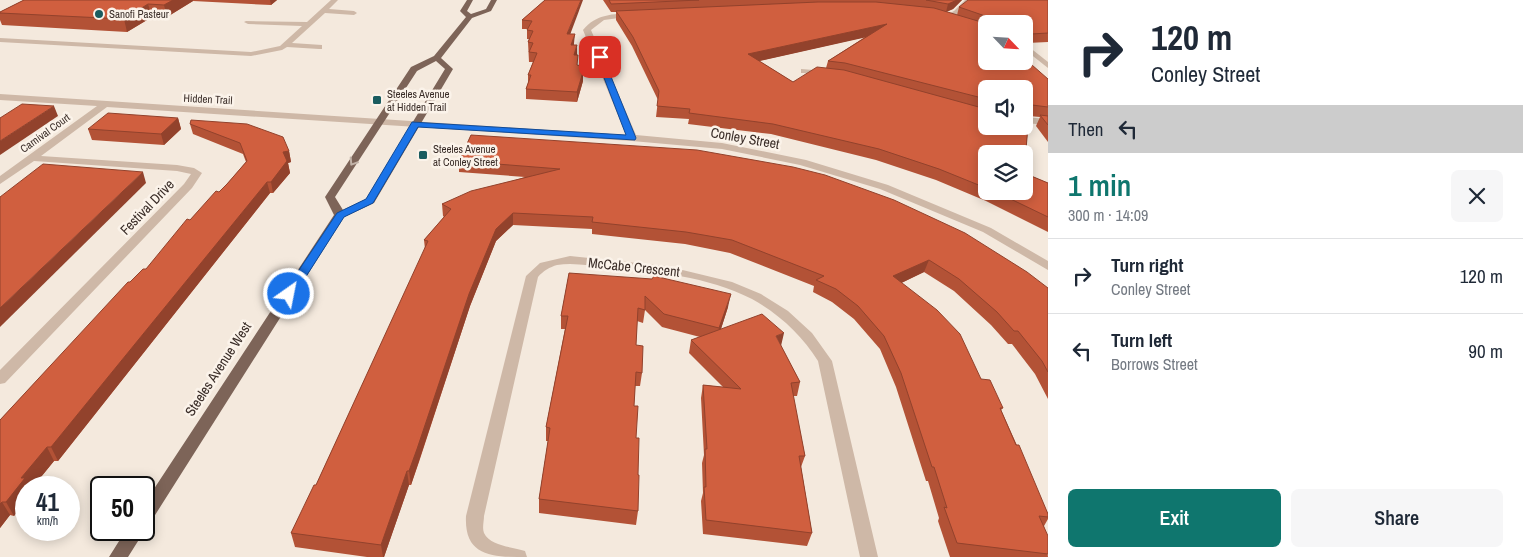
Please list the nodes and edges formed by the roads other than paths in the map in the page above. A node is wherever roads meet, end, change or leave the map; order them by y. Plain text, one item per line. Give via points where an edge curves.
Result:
1 (335, 0) edge
2 (470, 0) edge
3 (494, 0) edge
4 (969, 0) edge
5 (323, 11) junction
6 (354, 13) dead end
7 (641, 15) edge
8 (937, 16) edge
9 (470, 17) junction
10 (946, 17) junction
11 (955, 20) edge
12 (248, 22) dead end
13 (308, 24) junction
14 (0, 40) edge
15 (284, 46) junction
16 (319, 47) dead end
17 (1033, 53) edge
18 (437, 58) junction
19 (1048, 66) edge
20 (804, 71) dead end
21 (833, 74) edge
22 (0, 97) edge
23 (105, 104) junction
24 (380, 121) junction
25 (1033, 121) edge
26 (1048, 122) edge
27 (415, 124) junction
28 (632, 138) junction
29 (32, 158) junction
30 (0, 181) edge
31 (340, 215) junction
32 (1048, 266) edge
33 (0, 379) edge
34 (155, 501) edge
35 (129, 541) edge
36 (118, 557) edge
37 (518, 557) edge
38 (868, 557) edge

1 - 5 street
2 - 9 main road via 463,11
3 - 9 main road via 489,10
4 - 10 street
5 - 6 street
5 - 13 street
7 - 28 street via 611,16 593,22 587,30
8 - 10 street
9 - 18 main road
10 - 11 street
12 - 13 street
13 - 15 street
14 - 15 street via 250,54
15 - 16 street
17 - 19 street
18 - 24 main road via 414,70
18 - 27 main road via 449,69
20 - 21 street
22 - 23 street, Hidden Trail
23 - 24 street, Hidden Trail
23 - 29 street, Carnival Court
24 - 27 street, Hidden Trail
24 -> 31 main road via 330,197
25 - 26 street
27 - 28 street, Conley Street
27 - 31 main road via 370,201
28 - 32 street, Conley Street via 722,146 802,162 884,187 988,230
29 - 30 street, Carnival Court
29 - 33 street, Festival Drive via 177,168 197,173 196,178
31 - 34 main road, Steeles Avenue West
35 - 36 main road
37 - 38 street, McCabe Crescent via 482,545 475,532 475,516 532,276 537,269 570,260 691,273 727,284 759,298 807,336 825,360

